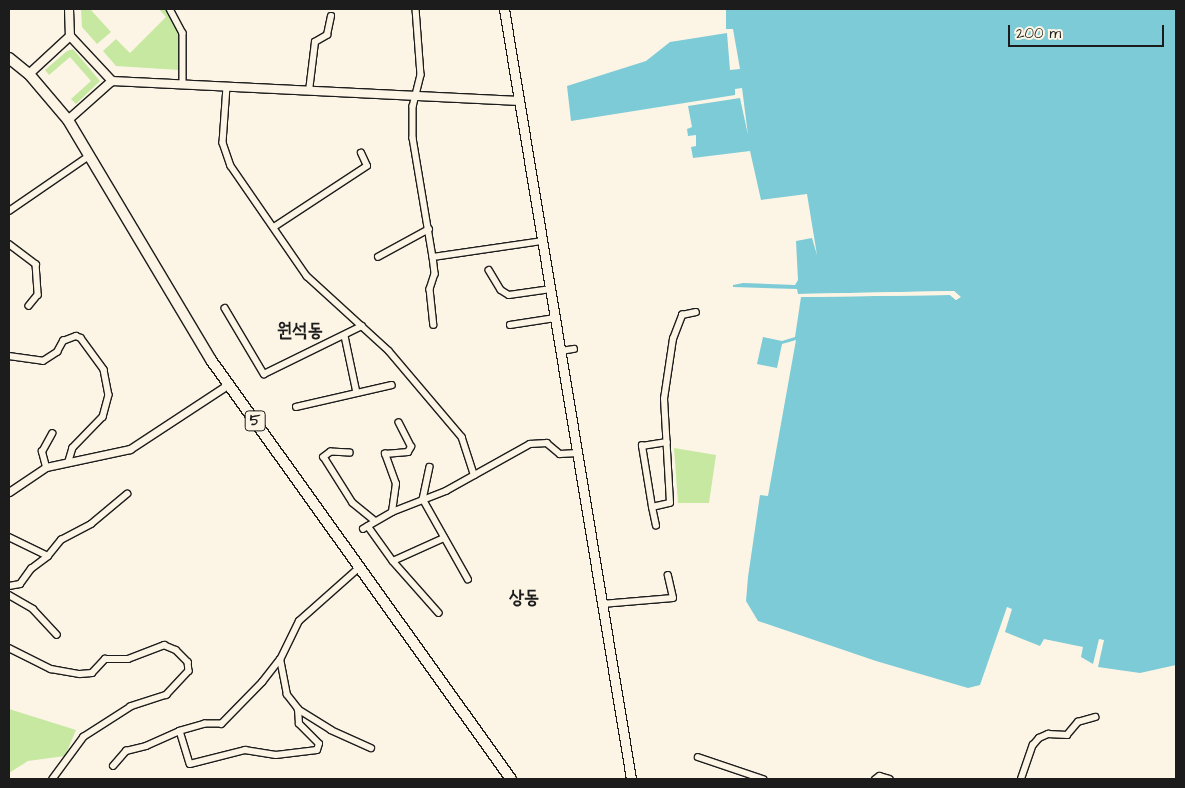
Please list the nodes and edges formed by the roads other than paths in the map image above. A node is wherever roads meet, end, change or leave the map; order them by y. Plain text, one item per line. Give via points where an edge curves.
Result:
1 (69, 9) edge
2 (170, 9) edge
3 (416, 9) edge
4 (504, 9) edge
5 (331, 16) dead end
6 (70, 36) junction
7 (9, 58) edge
8 (29, 74) junction
9 (112, 82) junction
10 (183, 85) junction
11 (227, 87) junction
12 (309, 92) junction
13 (416, 97) junction
14 (520, 101) junction
15 (68, 120) junction
16 (361, 153) dead end
17 (89, 156) junction
18 (9, 212) edge
19 (274, 227) junction
20 (429, 229) junction
21 (543, 240) junction
22 (9, 244) edge
23 (378, 257) dead end
24 (433, 257) junction
25 (489, 270) dead end
26 (551, 289) junction
27 (29, 306) dead end
28 (226, 308) dead end
29 (696, 312) dead end
30 (556, 318) junction
31 (434, 325) dead end
32 (510, 325) dead end
33 (362, 326) junction
34 (345, 336) junction
35 (574, 349) dead end
36 (562, 351) junction
37 (9, 356) edge
38 (229, 384) junction
39 (392, 384) dead end
40 (357, 393) junction
41 (296, 407) dead end
42 (399, 423) dead end
43 (52, 434) dead end
44 (667, 442) junction
45 (578, 452) junction
46 (350, 453) dead end
47 (70, 461) junction
48 (46, 467) junction
49 (430, 467) dead end
50 (474, 475) junction
51 (9, 492) edge
52 (127, 494) dead end
53 (423, 499) junction
54 (652, 507) junction
55 (392, 512) junction
56 (375, 521) junction
57 (656, 526) dead end
58 (9, 537) edge
59 (444, 538) junction
60 (48, 556) junction
61 (393, 561) junction
62 (359, 568) junction
63 (668, 576) dead end
64 (468, 579) dead end
65 (9, 586) edge
66 (9, 594) edge
67 (602, 604) junction
68 (439, 613) dead end
69 (57, 635) dead end
70 (9, 648) edge
71 (280, 660) junction
72 (298, 709) junction
73 (1095, 718) dead end
74 (180, 731) junction
75 (371, 748) dead end
76 (698, 757) dead end
77 (113, 766) dead end
78 (740, 771) junction
79 (53, 779) edge
80 (511, 779) edge
81 (630, 779) edge
82 (737, 779) edge
83 (763, 779) edge
84 (875, 779) edge
85 (889, 779) edge
86 (1021, 779) edge

1 - 6 main road
2 - 10 street via 183,34
3 - 13 street via 421,75
4 - 14 main road
5 - 12 street via 327,35 315,42
6 - 8 main road
6 - 9 main road
7 - 8 highway, 5
8 - 15 highway, 5
9 - 10 main road
9 - 15 main road
10 - 11 main road
11 - 12 main road
11 - 19 street via 224,153
12 - 13 main road
13 - 14 main road
13 - 20 street via 413,138
14 - 21 main road
15 - 17 highway, 5
16 - 19 street via 367,166
17 - 18 street
17 - 38 highway, 5 via 200,344
19 - 33 street via 307,276
20 - 23 street
20 - 24 street
21 - 24 street
21 - 26 main road
22 - 27 street via 36,264 38,295
24 - 31 street via 435,274 430,289
25 - 26 street via 500,290 509,295
26 - 30 main road
28 - 34 street via 263,371
29 - 44 street via 686,312 675,329 665,386
30 - 32 street
30 - 36 main road
33 - 34 street
33 - 50 street via 389,351 462,437
34 - 40 street
35 - 36 street
36 - 45 main road
37 - 47 street via 43,361 57,352 64,341 76,336 81,338 104,370 109,395 103,417 72,448
38 - 47 street via 130,449
38 - 62 highway, 5
39 - 40 street
40 - 41 street
42 - 55 street via 411,447 408,452 385,454 396,484
43 - 48 street via 42,452
44 - 54 street via 670,503
44 - 54 street via 642,446
45 - 50 street via 560,454 541,441
45 - 67 main road
46 - 56 street via 331,452 324,457 353,503
47 - 48 street
48 - 51 street
49 - 53 street
50 - 53 street
52 - 60 street via 91,524 61,540
53 - 55 street
53 - 59 street
54 - 57 street
55 - 56 street
56 - 61 street via 366,528
58 - 60 street
59 - 61 street
59 - 64 street
60 - 65 street via 31,569 20,584
61 - 68 street
62 - 71 street via 299,621
62 - 80 highway, 5
63 - 67 street via 673,598
66 - 69 street via 33,609
67 - 81 main road
70 - 79 street via 50,669 80,674 92,673 105,659 128,659 164,645 176,650 188,662 187,674 167,695 132,707 84,737
71 - 72 street via 284,688
71 - 74 street via 264,682 222,724 205,724
72 - 74 street via 300,724 316,740 317,750 276,755 246,750 192,766
72 - 75 street via 331,730
73 - 86 street via 1078,722 1067,735 1048,734 1039,738 1033,745
74 - 77 street via 126,751
76 - 78 street
78 - 82 street
78 - 83 street
84 - 85 street via 879,776

